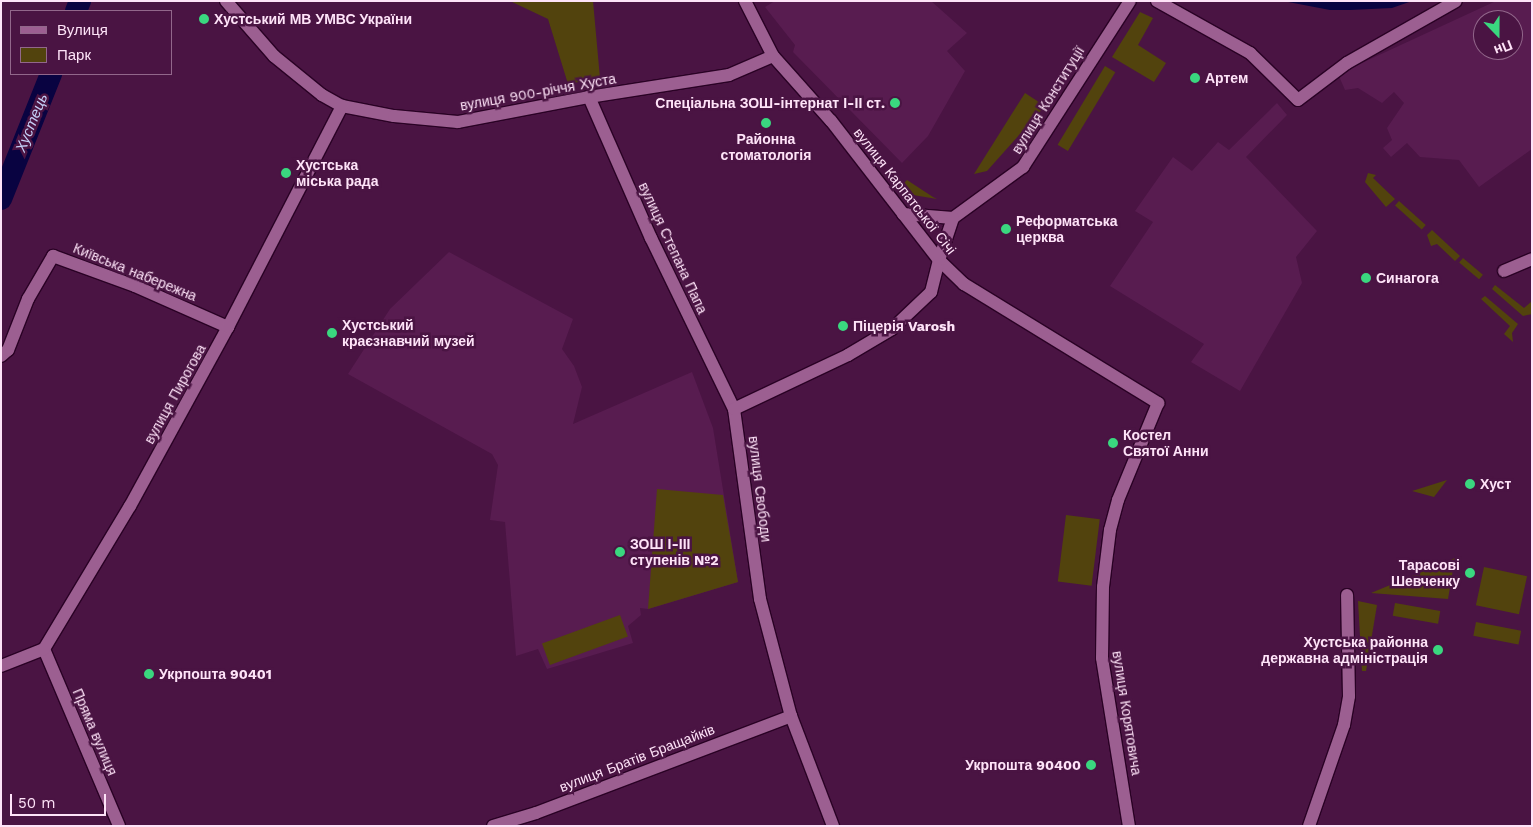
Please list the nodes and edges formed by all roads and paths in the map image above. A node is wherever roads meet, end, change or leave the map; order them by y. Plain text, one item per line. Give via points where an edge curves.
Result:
1 (226, 1) edge
2 (744, 1) edge
3 (1130, 1) edge
4 (1158, 1) edge
5 (1456, 1) edge
6 (772, 56) junction
7 (589, 97) junction
8 (342, 106) junction
9 (902, 214) junction
10 (953, 218) junction
11 (1532, 259) edge
12 (939, 260) junction
13 (1504, 271) dead end
14 (228, 327) junction
15 (1, 356) edge
16 (1158, 403) joint
17 (734, 409) junction
18 (1348, 595) dead end
19 (44, 650) junction
20 (1, 666) edge
21 (791, 716) junction
22 (118, 826) edge
23 (493, 826) edge
24 (832, 826) edge
25 (1129, 826) edge
26 (1310, 826) edge

1 - 8 street, вулиця 900-річчя Хуста via 274,56 322,95
2 - 6 street, вулиця Карпатської Січі
3 - 10 street, вулиця Конституції via 1023,167
4 - 5 street via 1250,52 1298,100 1347,63
6 - 7 street, вулиця 900-річчя Хуста via 729,75
6 - 9 street, вулиця Карпатської Січі via 831,121
7 - 8 street, вулиця 900-річчя Хуста via 458,122 394,116
7 - 17 street, вулиця Степана Папа via 651,238
8 - 14 street, вулиця Пирогова
9 - 10 street
9 - 12 street, вулиця Карпатської Січі
10 - 12 street
11 - 13 street
12 - 16 street, вулиця Карпатської Січі via 977,294
12 - 17 street via 931,292 892,329 848,355
14 - 15 street, Київська набережна via 135,286 53,256 28,299 8,350
14 - 19 street, вулиця Пирогова via 130,506
16 - 25 street, вулиця Корятовича via 1118,500 1110,530 1102,611 1102,658
17 - 21 street, вулиця Свободи via 760,599
18 - 26 street via 1344,725
19 - 20 street
19 - 22 street, Пряма вулиця
21 - 23 street, вулиця Братів Бращайків via 536,813
21 - 24 street, вулиця Свободи

